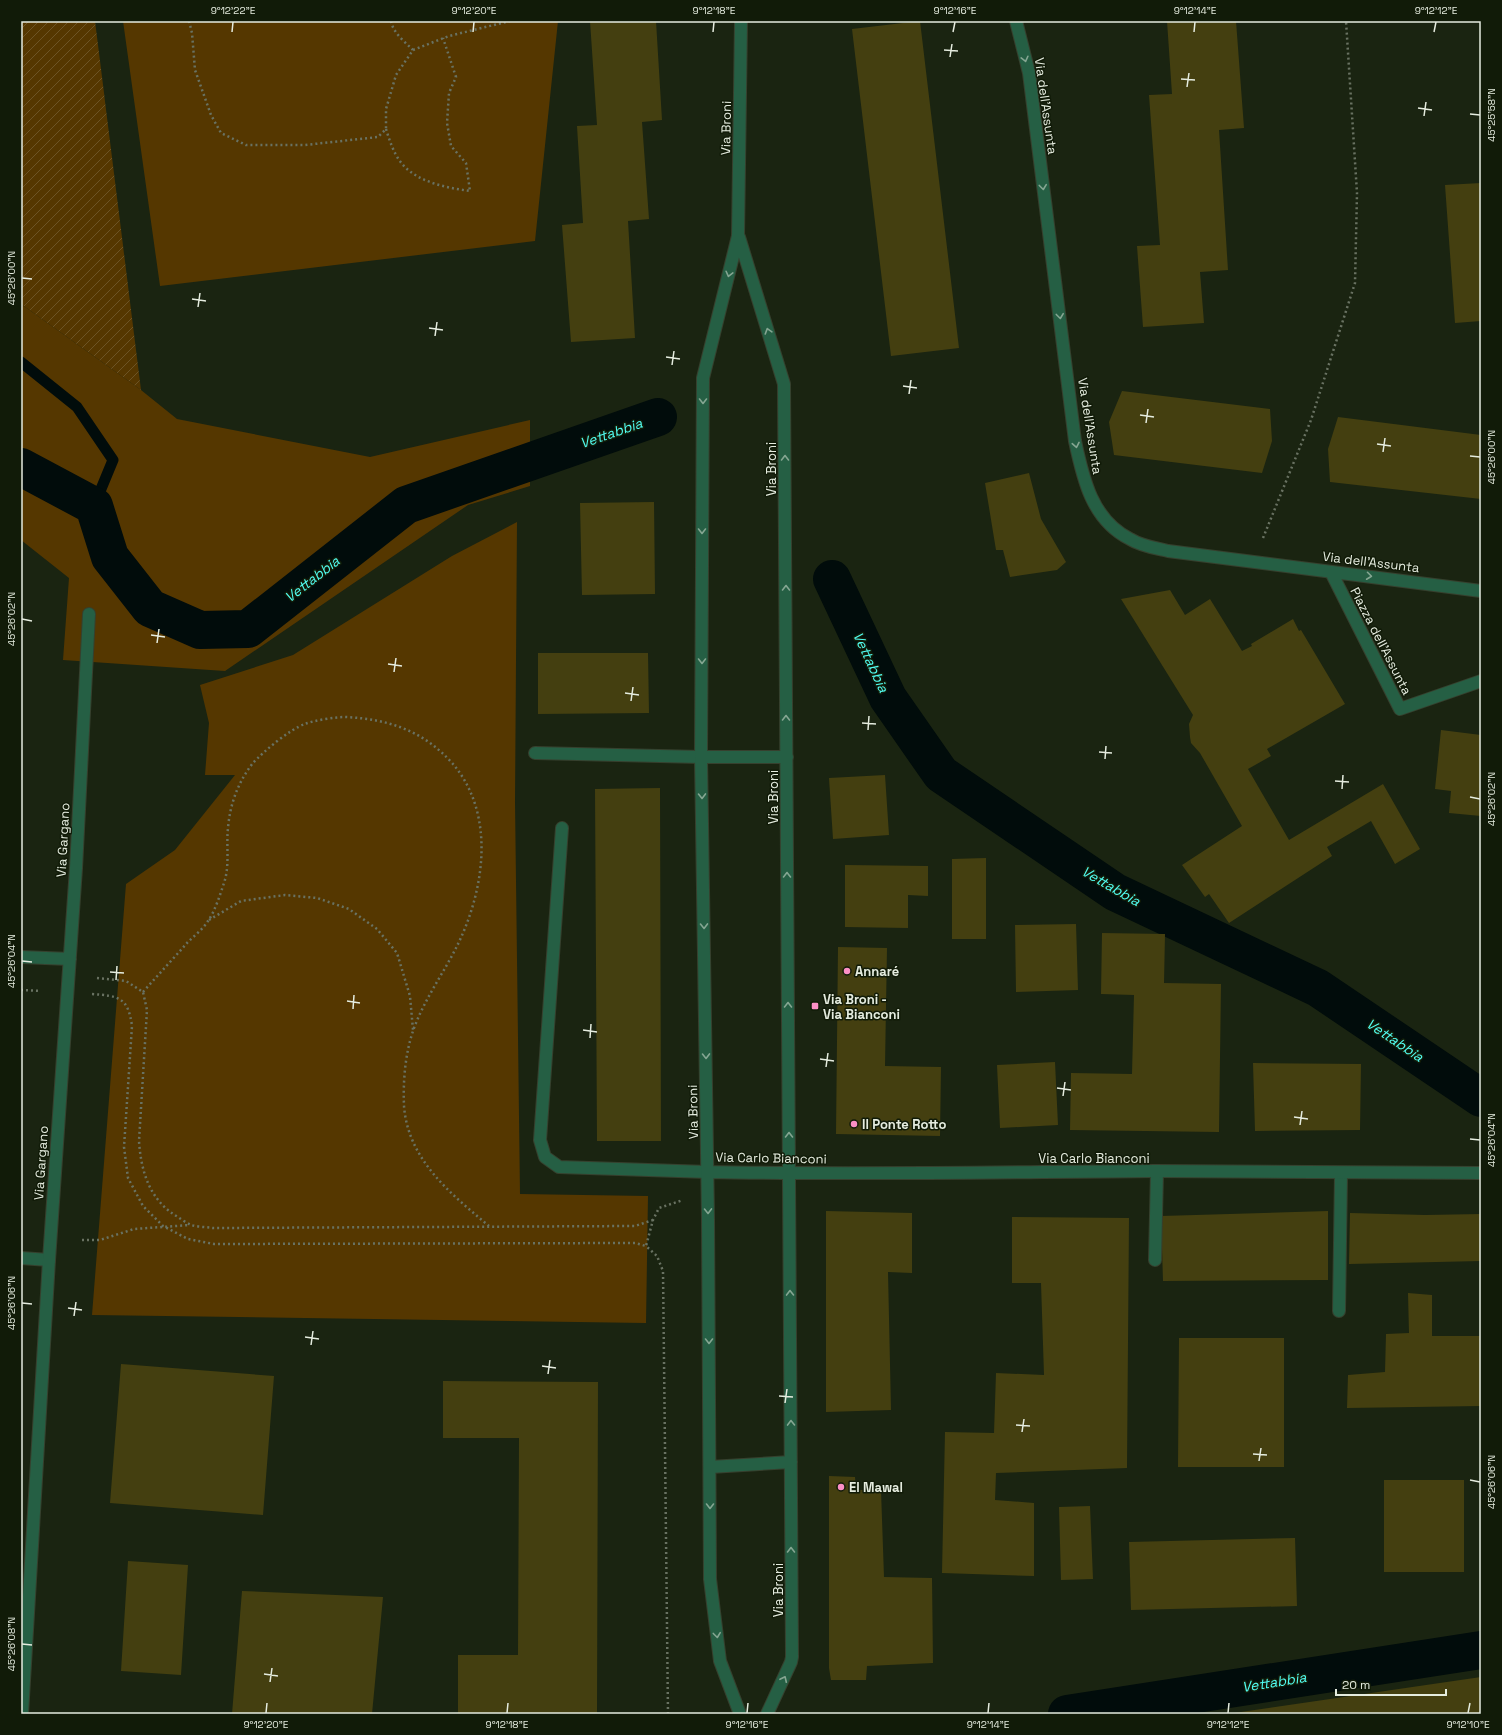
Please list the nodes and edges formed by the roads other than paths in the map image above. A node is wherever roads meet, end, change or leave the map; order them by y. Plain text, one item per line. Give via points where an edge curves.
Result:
1 (741, 21) edge
2 (1016, 21) edge
3 (738, 236) junction
4 (1331, 572) junction
5 (1481, 591) edge
6 (89, 614) dead end
7 (1481, 681) edge
8 (535, 753) dead end
9 (701, 757) junction
10 (787, 757) junction
11 (562, 828) dead end
12 (21, 957) edge
13 (70, 959) junction
14 (1157, 1171) junction
15 (708, 1172) junction
16 (1481, 1173) edge
17 (789, 1174) junction
18 (1341, 1174) junction
19 (21, 1258) edge
20 (49, 1260) junction
21 (1155, 1260) dead end
22 (1339, 1311) dead end
23 (791, 1462) junction
24 (710, 1467) junction
25 (22, 1714) edge
26 (740, 1714) edge
27 (768, 1714) edge

1 - 3 street, Via Broni
2 -> 4 street, Via dell'Assunta via 1029,73 1075,441 1087,489 1100,512 1111,526 1130,540 1168,551
3 -> 9 street, Via Broni via 703,378
10 -> 3 street, Via Broni via 784,384
4 -> 5 street, Via dell'Assunta
4 - 7 street, Piazza dell'Assunta via 1400,709
6 - 13 street, Via Gargano
8 - 9 street, Via Broni
9 - 10 street, Via Broni
9 -> 15 street, Via Broni
17 -> 10 street, Via Broni
11 - 15 street, Via Carlo Bianconi via 540,1140 545,1157 559,1167
12 - 13 street
13 - 20 street, Via Gargano
14 - 17 street, Via Carlo Bianconi
14 - 18 street, Via Carlo Bianconi
14 - 21 street
15 - 17 street, Via Carlo Bianconi
15 -> 24 street, Via Broni
16 - 18 street, Via Carlo Bianconi
23 -> 17 street, Via Broni
18 - 22 street
19 - 20 street
20 - 25 street, Via Gargano
23 - 24 street
27 -> 23 street, Via Broni via 792,1656
24 -> 26 street, Via Broni via 710,1587 720,1661

